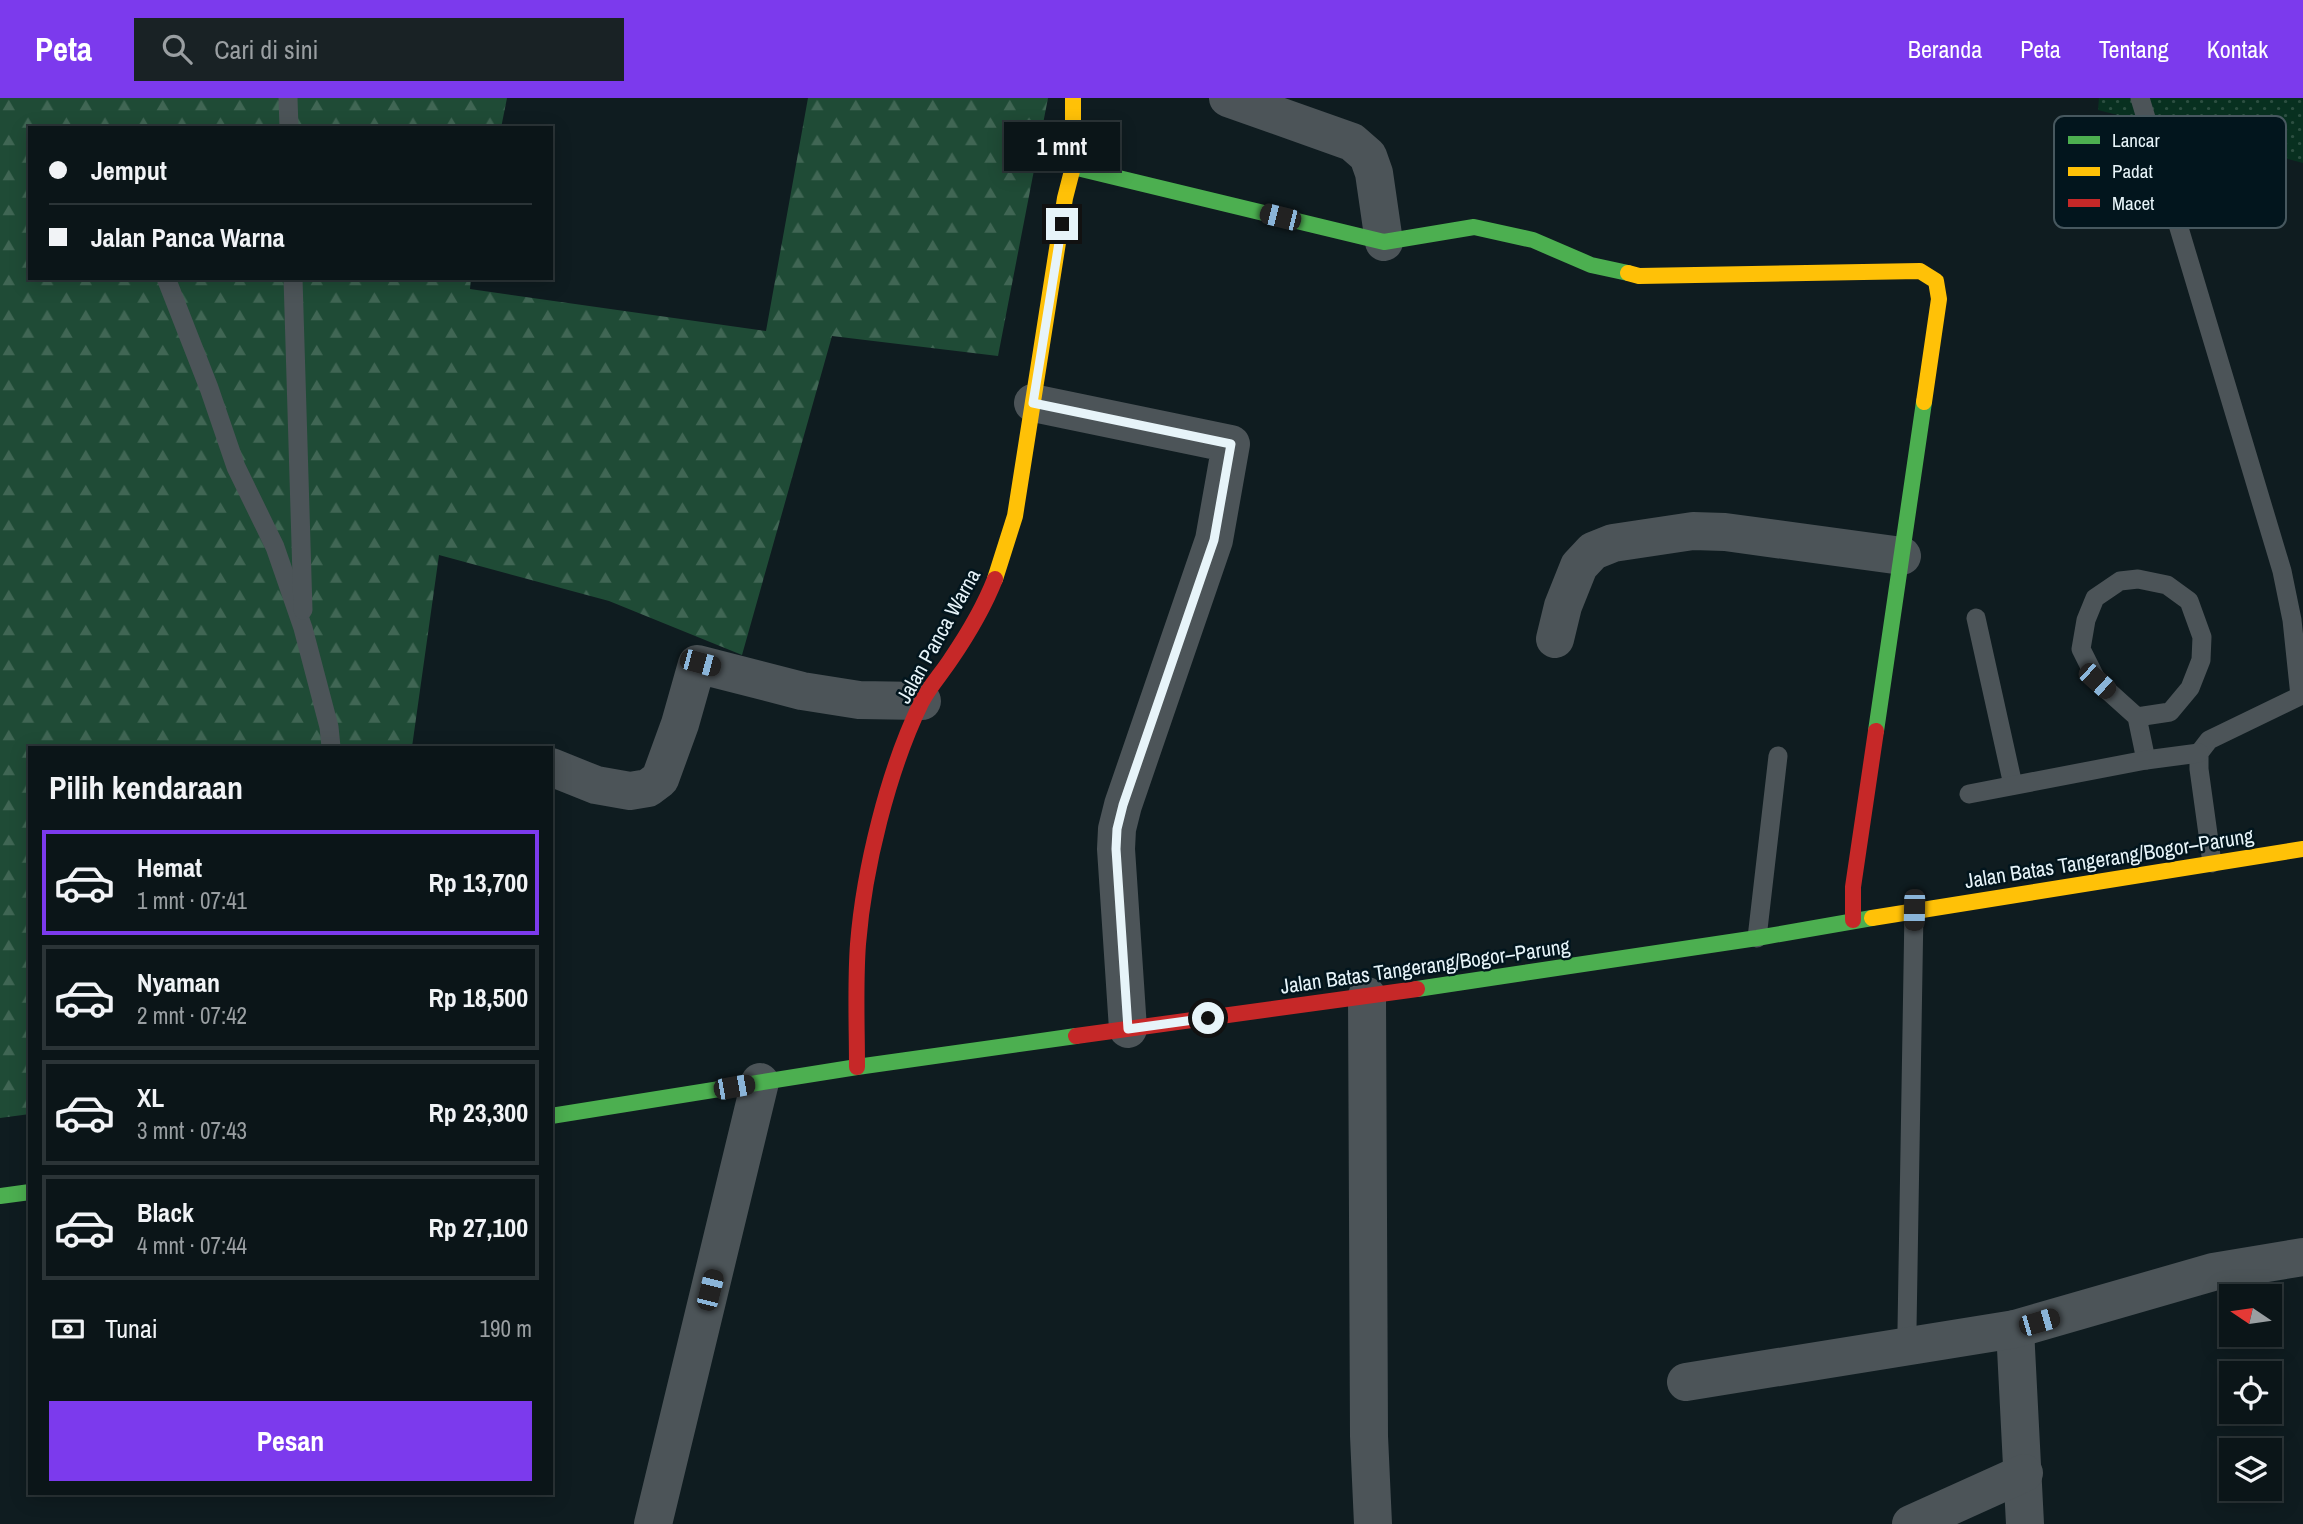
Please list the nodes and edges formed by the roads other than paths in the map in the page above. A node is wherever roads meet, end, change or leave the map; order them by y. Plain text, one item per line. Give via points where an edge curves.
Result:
1 (288, 98) edge
2 (1073, 98) edge
3 (1228, 98) edge
4 (2140, 98) edge
5 (2145, 116) edge
6 (289, 126) edge
7 (1073, 166) junction
8 (2179, 228) edge
9 (1384, 242) junction
10 (167, 280) edge
11 (293, 280) edge
12 (1033, 403) junction
13 (1902, 556) junction
14 (1976, 618) dead end
15 (303, 628) junction
16 (1555, 639) dead end
17 (2301, 696) edge
18 (922, 701) junction
19 (2137, 717) junction
20 (331, 746) edge
21 (2199, 753) junction
22 (1779, 756) dead end
23 (2146, 760) junction
24 (553, 768) edge
25 (2013, 785) junction
26 (1969, 794) dead end
27 (2303, 849) edge
28 (2212, 863) junction
29 (1914, 910) junction
30 (1853, 920) junction
31 (1757, 938) junction
32 (1367, 996) junction
33 (1128, 1029) junction
34 (857, 1067) junction
35 (760, 1082) junction
36 (553, 1116) edge
37 (28, 1192) edge
38 (0, 1196) edge
39 (2303, 1257) edge
40 (2015, 1329) junction
41 (1909, 1347) junction
42 (1686, 1382) dead end
43 (2024, 1473) junction
44 (653, 1524) edge
45 (1373, 1524) edge
46 (1911, 1524) edge
47 (2025, 1524) edge

1 - 6 lane
2 - 7 street, Jalan Panca Warna
3 - 9 street via 1352,142 1368,156
4 - 5 lane
7 - 9 street
7 - 12 street, Jalan Panca Warna
8 - 17 lane via 2282,571
9 - 13 street via 1474,227 1533,240 1591,265 1639,276 1920,271 1930,275 1940,299
10 - 15 lane via 236,467 275,547
11 - 15 lane
12 - 18 street, Jalan Panca Warna via 1015,516 1002,562 988,597
12 - 33 street via 1231,444 1214,540 1117,829
13 - 16 street via 1693,531 1613,543 1593,551 1579,566
13 - 30 street via 1853,887
14 - 25 lane
15 - 20 lane
17 - 21 lane via 2210,740
18 - 24 street via 825,695 697,664 660,779 648,788 630,791 596,785
18 - 34 street, Jalan Panca Warna via 881,818 863,905
19 - 19 lane via 2097,681 2081,649 2095,598 2120,581 2138,579 2167,585 2189,601 2202,637 2202,660 2190,688 2170,712
19 - 23 lane
21 - 23 lane
21 - 28 lane
22 - 31 lane
23 - 25 lane
25 - 26 lane
27 - 28 street, Jalan Batas Tangerang/Bogor–Parung
28 - 29 street, Jalan Batas Tangerang/Bogor–Parung
29 - 30 street, Jalan Batas Tangerang/Bogor–Parung
29 - 41 lane
30 - 31 street, Jalan Batas Tangerang/Bogor–Parung
31 - 32 street, Jalan Batas Tangerang/Bogor–Parung
32 - 33 street, Jalan Batas Tangerang/Bogor–Parung
32 - 45 street
33 - 34 street, Jalan Batas Tangerang/Bogor–Parung
34 - 35 street, Jalan Batas Tangerang/Bogor–Parung
35 - 36 street, Jalan Batas Tangerang/Bogor–Parung
35 - 44 street
37 - 38 street
39 - 40 street via 2213,1272
40 - 41 street
40 - 43 street
41 - 42 street
43 - 46 street
43 - 47 street

